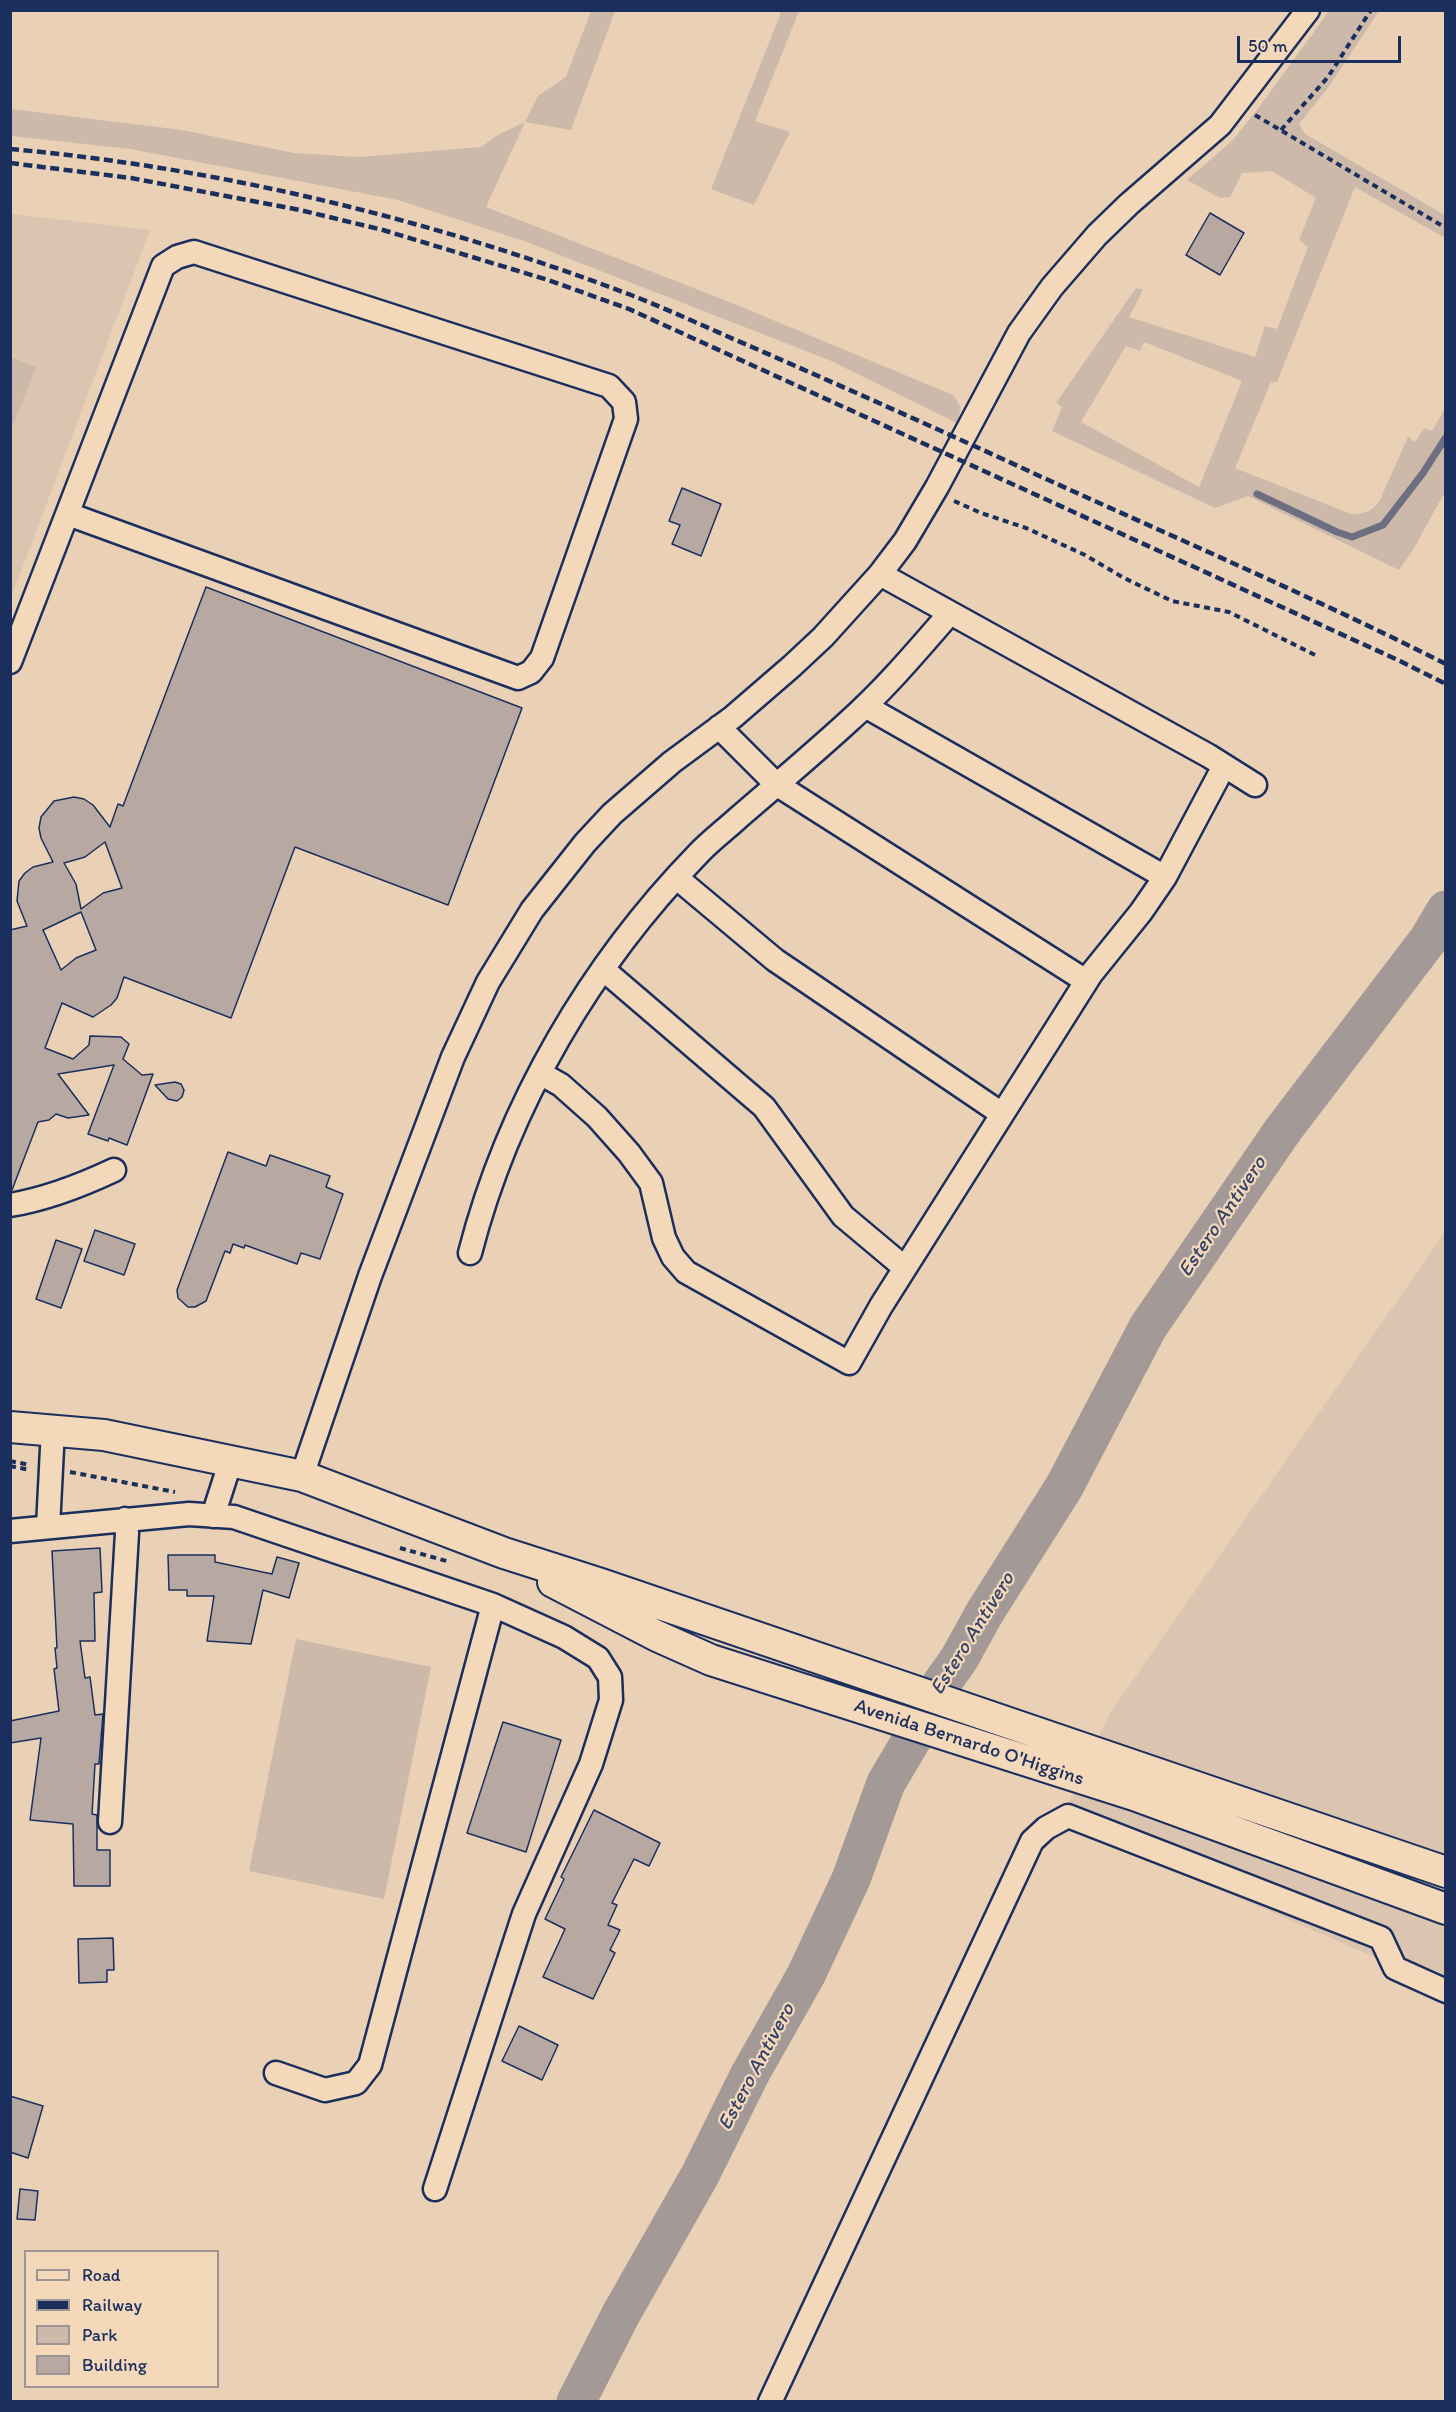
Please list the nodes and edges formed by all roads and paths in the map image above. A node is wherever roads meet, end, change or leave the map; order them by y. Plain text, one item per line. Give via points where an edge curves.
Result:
1 (1308, 10) edge
2 (1371, 10) edge
3 (1237, 104) junction
4 (1281, 130) junction
5 (1446, 228) edge
6 (934, 493) junction
7 (68, 514) junction
8 (880, 574) junction
9 (950, 613) junction
10 (1319, 657) dead end
11 (10, 662) edge
12 (865, 706) junction
13 (719, 727) junction
14 (1224, 766) junction
15 (776, 784) junction
16 (1255, 785) dead end
17 (1165, 877) junction
18 (677, 878) junction
19 (604, 970) junction
20 (1086, 981) junction
21 (540, 1073) junction
22 (1002, 1114) junction
23 (114, 1170) dead end
24 (10, 1206) edge
25 (470, 1253) dead end
26 (905, 1268) junction
27 (10, 1427) edge
28 (54, 1429) junction
29 (231, 1460) junction
30 (302, 1476) junction
31 (213, 1516) junction
32 (125, 1519) junction
33 (48, 1527) junction
34 (10, 1531) edge
35 (504, 1553) junction
36 (493, 1605) junction
37 (110, 1822) dead end
38 (1446, 1872) edge
39 (1446, 1909) edge
40 (1446, 1991) edge
41 (276, 2073) dead end
42 (435, 2189) dead end
43 (770, 2402) edge

1 - 3 street
2 - 4 path via 1328,77
3 - 4 path
3 - 6 street via 1220,125 1097,235 1052,287 1019,333
4 - 5 path
6 - 8 street
6 - 10 path via 1075,550 1172,601 1229,612
7 - 7 street via 163,266 194,252 609,386 624,402 626,419 542,658 531,672 518,678
7 - 11 street
8 - 9 street
8 - 13 street via 823,637
9 - 12 street via 892,681
9 - 14 street
12 - 15 street
12 - 17 street
13 - 15 street
13 - 30 street via 641,787 585,843 532,910 488,982 453,1057
14 - 16 street
14 - 17 street
15 - 18 street
15 - 20 street
17 - 20 street
18 - 19 street
18 - 22 street via 775,960
19 - 21 street
19 - 26 street via 764,1107 843,1216
20 - 22 street
21 - 25 street via 495,1171
21 - 26 street via 561,1085 597,1117 635,1161 651,1183 664,1238 686,1272 849,1363
22 - 26 street
23 - 24 street via 72,1189
27 - 28 main road, Avenida Bernardo O'Higgins
28 - 29 main road, Avenida Bernardo O'Higgins
28 - 33 street
29 - 30 main road, Avenida Bernardo O'Higgins
29 - 31 street
30 - 35 main road, Avenida Bernardo O'Higgins
31 - 32 street
31 - 36 street via 234,1517
32 - 33 street
32 - 37 street
33 - 34 street
35 - 38 main road, Avenida Bernardo O'Higgins
35 - 39 main road, Avenida Bernardo O'Higgins via 570,1592 711,1660 1134,1795
36 - 41 street via 370,2065 356,2083 325,2090
36 - 42 street via 564,1637 598,1658 610,1677 612,1700 591,1764 525,1914
40 - 43 street via 1395,1968 1381,1938 1068,1816 1046,1827 1032,1841

